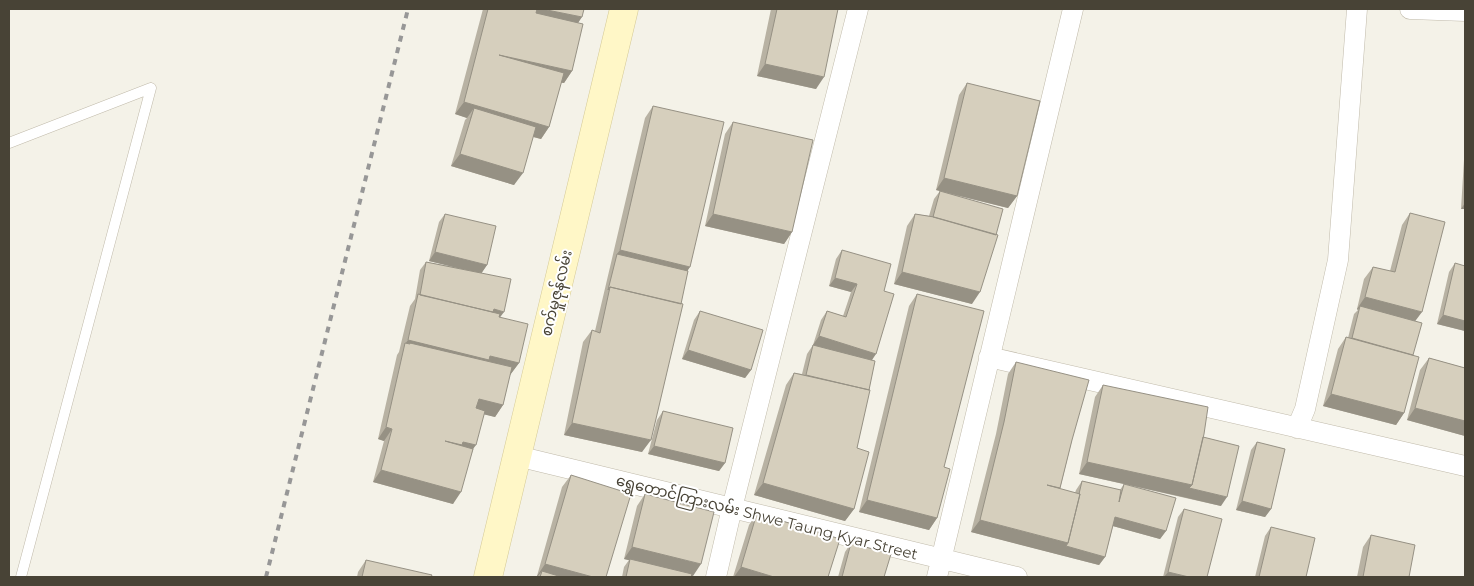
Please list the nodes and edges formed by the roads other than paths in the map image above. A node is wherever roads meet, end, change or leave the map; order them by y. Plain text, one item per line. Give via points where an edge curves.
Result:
1 (624, 9) edge
2 (858, 9) edge
3 (1072, 9) edge
4 (1357, 9) edge
5 (1410, 9) edge
6 (1465, 11) edge
7 (9, 143) edge
8 (989, 357) junction
9 (1297, 428) junction
10 (517, 456) junction
11 (1465, 466) edge
12 (732, 508) junction
13 (939, 568) edge
14 (21, 577) edge
15 (488, 577) edge
16 (716, 577) edge
17 (1017, 577) edge

1 - 10 street, စက်မှုဇုန်လမ်း
2 - 12 street
3 - 8 street
4 - 9 street via 1338,260 1305,409
5 - 6 street
7 - 14 lane via 151,88
8 - 9 street
8 - 13 street
9 - 11 street
10 - 12 street, ရွှေတောင်ကြားလမ်း Shwe Taung Kyar Street
10 - 15 street, စက်မှုဇုန်လမ်း
12 - 13 street, ရွှေတောင်ကြားလမ်း Shwe Taung Kyar Street
12 - 16 street
13 - 17 street, ရွှေတောင်ကြားလမ်း Shwe Taung Kyar Street

